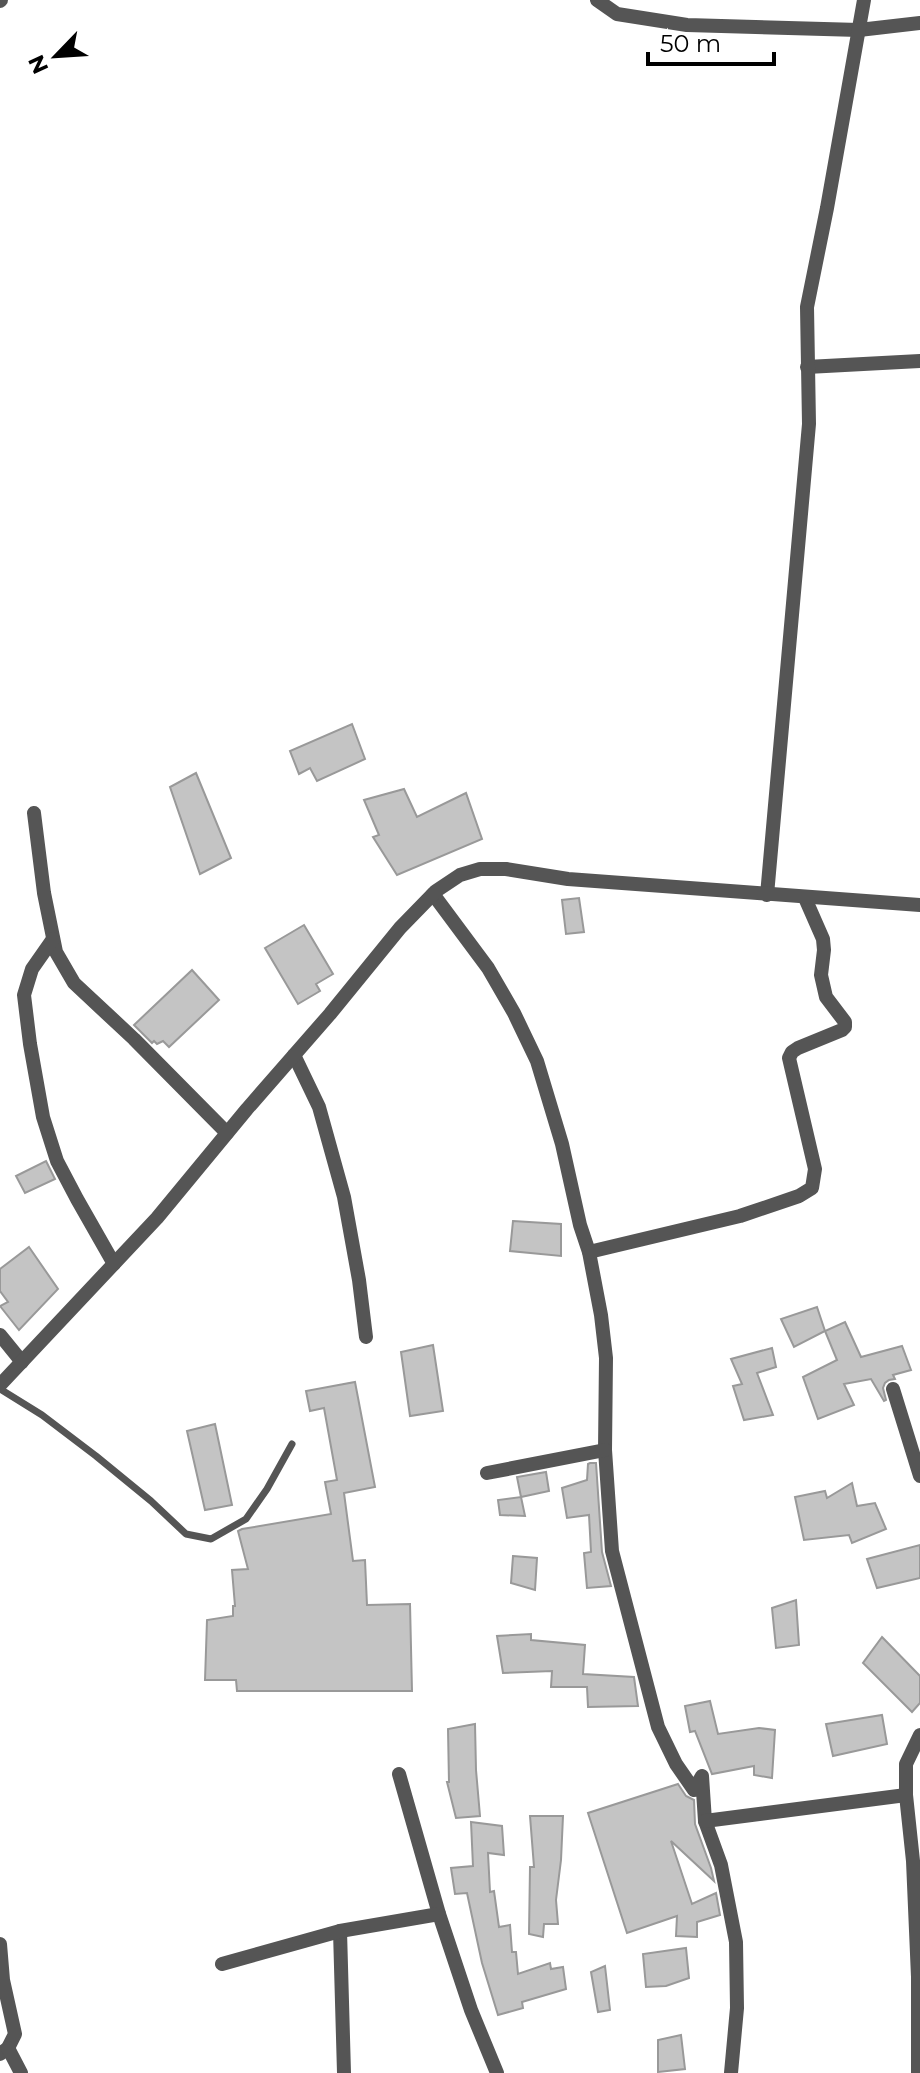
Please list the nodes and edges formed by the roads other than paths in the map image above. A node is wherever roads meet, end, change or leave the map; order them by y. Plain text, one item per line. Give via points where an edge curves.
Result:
1 (597, 0) edge
2 (864, 0) edge
3 (920, 23) edge
4 (859, 30) junction
5 (920, 361) edge
6 (807, 367) junction
7 (34, 813) dead end
8 (433, 894) junction
9 (767, 895) junction
10 (805, 898) junction
11 (920, 905) edge
12 (53, 939) junction
13 (294, 1055) junction
14 (227, 1133) junction
15 (589, 1252) junction
16 (114, 1264) junction
17 (0, 1335) edge
18 (366, 1337) dead end
19 (22, 1362) junction
20 (0, 1387) edge
21 (893, 1389) dead end
22 (292, 1444) dead end
23 (605, 1450) junction
24 (487, 1473) dead end
25 (920, 1476) edge
26 (920, 1735) edge
27 (399, 1774) dead end
28 (906, 1795) junction
29 (705, 1821) junction
30 (439, 1914) junction
31 (340, 1931) junction
32 (0, 1944) edge
33 (222, 1964) dead end
34 (4, 2051) edge
35 (21, 2073) edge
36 (344, 2073) edge
37 (497, 2073) edge
38 (731, 2073) edge
39 (918, 2073) edge

1 - 4 street via 617,14 687,25
2 - 4 street
3 - 4 street
4 - 6 street via 807,307
5 - 6 street
6 - 9 street via 809,424
7 - 12 street
8 - 9 street via 460,875 506,869
8 - 13 street
8 - 15 street via 488,968 537,1061
9 - 10 street
10 - 11 street
10 - 15 street via 823,939 826,997 845,1022 842,1030 798,1048 789,1058 815,1169 812,1188 740,1216
12 - 14 street via 74,983
12 - 16 street via 32,969 24,995 43,1117 57,1161
13 - 14 street
13 - 18 street via 319,1107 335,1160
14 - 16 street
15 - 23 street via 606,1358
16 - 19 street
17 - 19 street
19 - 20 street
20 - 22 lane via 96,1456 186,1534 211,1539 246,1519
21 - 25 street
23 - 24 street
23 - 29 street via 612,1551 658,1727 694,1790 702,1776
26 - 28 street via 906,1764
27 - 30 street
28 - 29 street
28 - 39 street via 913,1861
29 - 38 street via 721,1865 736,1942
30 - 31 street
30 - 37 street
31 - 33 street
31 - 36 street
32 - 34 street via 15,2034
34 - 35 street

